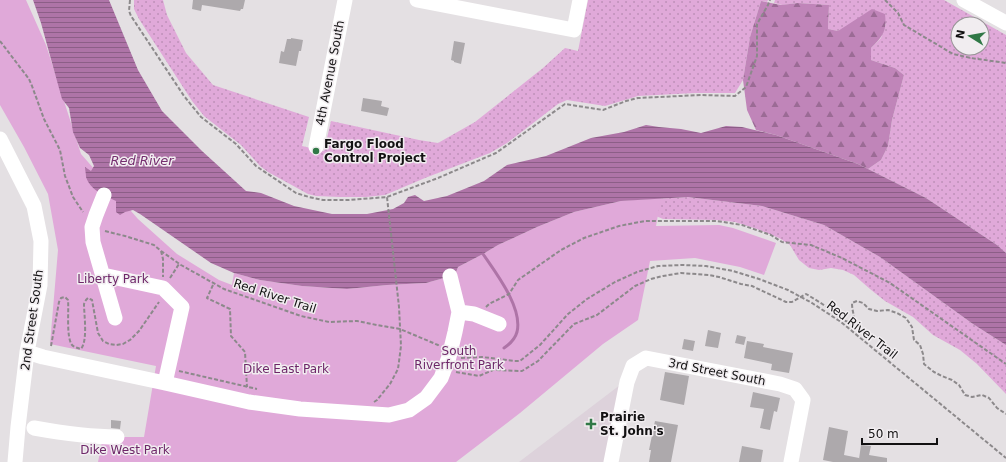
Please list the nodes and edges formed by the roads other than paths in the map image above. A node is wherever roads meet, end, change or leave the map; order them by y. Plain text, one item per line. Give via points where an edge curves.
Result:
1 (345, 0) edge
2 (417, 0) edge
3 (580, 0) edge
4 (964, 0) edge
5 (1006, 23) edge
6 (0, 139) edge
7 (316, 147) dead end
8 (104, 195) dead end
9 (103, 275) junction
10 (450, 276) dead end
11 (459, 312) junction
12 (115, 318) dead end
13 (499, 324) dead end
14 (27, 352) junction
15 (165, 383) junction
16 (34, 428) dead end
17 (117, 437) dead end
18 (15, 462) edge
19 (611, 462) edge
20 (791, 462) edge

1 - 7 street, 4th Avenue South
2 - 3 street via 574,30
4 - 5 street
6 - 14 street, 2nd Street South via 34,206 41,241 40,285
8 - 9 street via 92,227 92,242
9 - 12 street
9 - 15 street via 163,288 182,307
10 - 11 street
11 - 13 street
11 - 15 street via 442,378 426,398 409,410 389,415 300,409 249,402
14 - 15 street via 49,359
14 - 18 street, 2nd Street South
16 - 17 street via 68,435
19 - 20 street, 3rd Street South via 627,382 633,366 646,358 795,389 803,400

